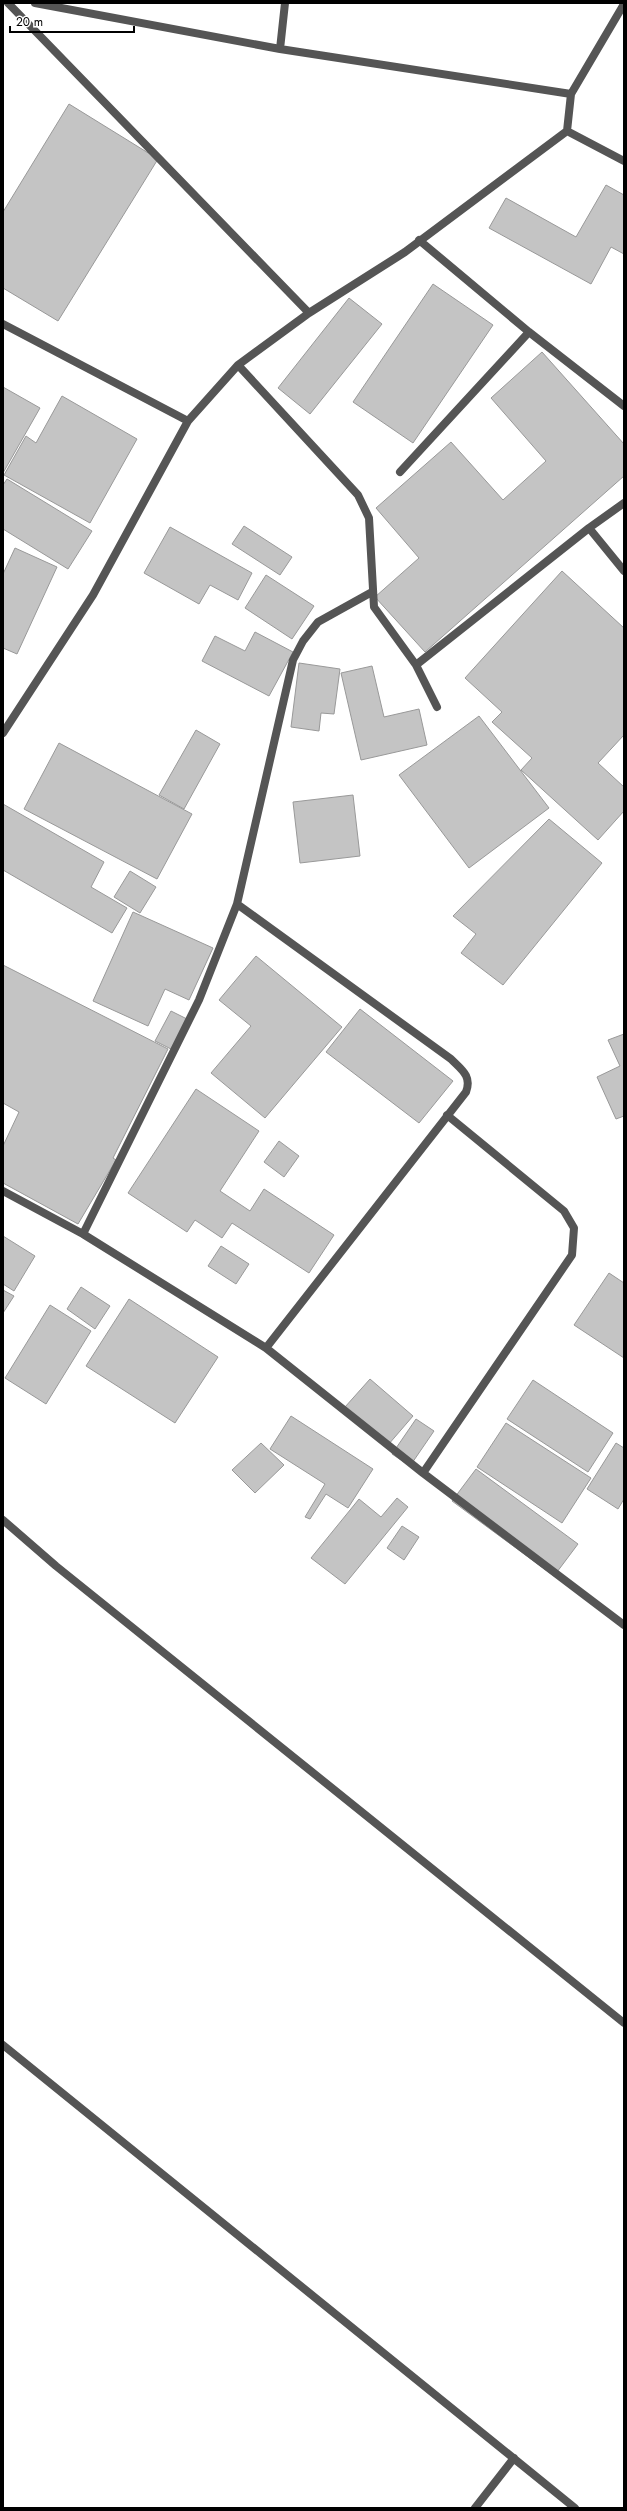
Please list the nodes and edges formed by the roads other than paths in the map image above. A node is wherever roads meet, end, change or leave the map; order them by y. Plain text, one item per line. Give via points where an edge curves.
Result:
1 (8, 3) edge
2 (35, 3) edge
3 (285, 3) edge
4 (623, 6) edge
5 (280, 50) junction
6 (571, 94) junction
7 (567, 131) junction
8 (624, 161) edge
9 (419, 240) junction
10 (309, 313) junction
11 (3, 324) edge
12 (529, 332) junction
13 (238, 364) junction
14 (624, 406) edge
15 (188, 421) junction
16 (400, 472) dead end
17 (624, 503) edge
18 (588, 528) junction
19 (624, 571) edge
20 (372, 592) junction
21 (416, 665) junction
22 (437, 707) dead end
23 (3, 733) edge
24 (237, 904) junction
25 (447, 1115) junction
26 (3, 1191) edge
27 (83, 1234) junction
28 (266, 1348) junction
29 (423, 1473) junction
30 (3, 1520) edge
31 (624, 1625) edge
32 (624, 2023) edge
33 (3, 2045) edge
34 (514, 2458) junction
35 (475, 2508) edge
36 (575, 2508) edge

1 - 10 street
2 - 5 street
3 - 5 street
4 - 6 street
5 - 6 street
6 - 7 street
7 - 8 street
7 - 9 street
9 - 10 street via 405,252
9 - 12 street
10 - 13 street
11 - 15 street
12 - 14 street
12 - 16 street
13 - 15 street
13 - 20 street via 358,495 369,518
15 - 23 street via 93,595
17 - 18 street
18 - 19 street
18 - 21 street
20 - 21 street via 374,607
20 - 24 street via 318,622 303,641 293,660
21 - 22 street
24 - 25 street via 451,1059 467,1075 469,1083 466,1092
24 - 27 street via 199,1000
25 - 28 street
25 - 29 street via 564,1211 574,1228 572,1254
26 - 27 street
27 - 28 street
28 - 29 street
29 - 31 street
30 - 32 street via 56,1566
33 - 34 street
34 - 35 street
34 - 36 street

